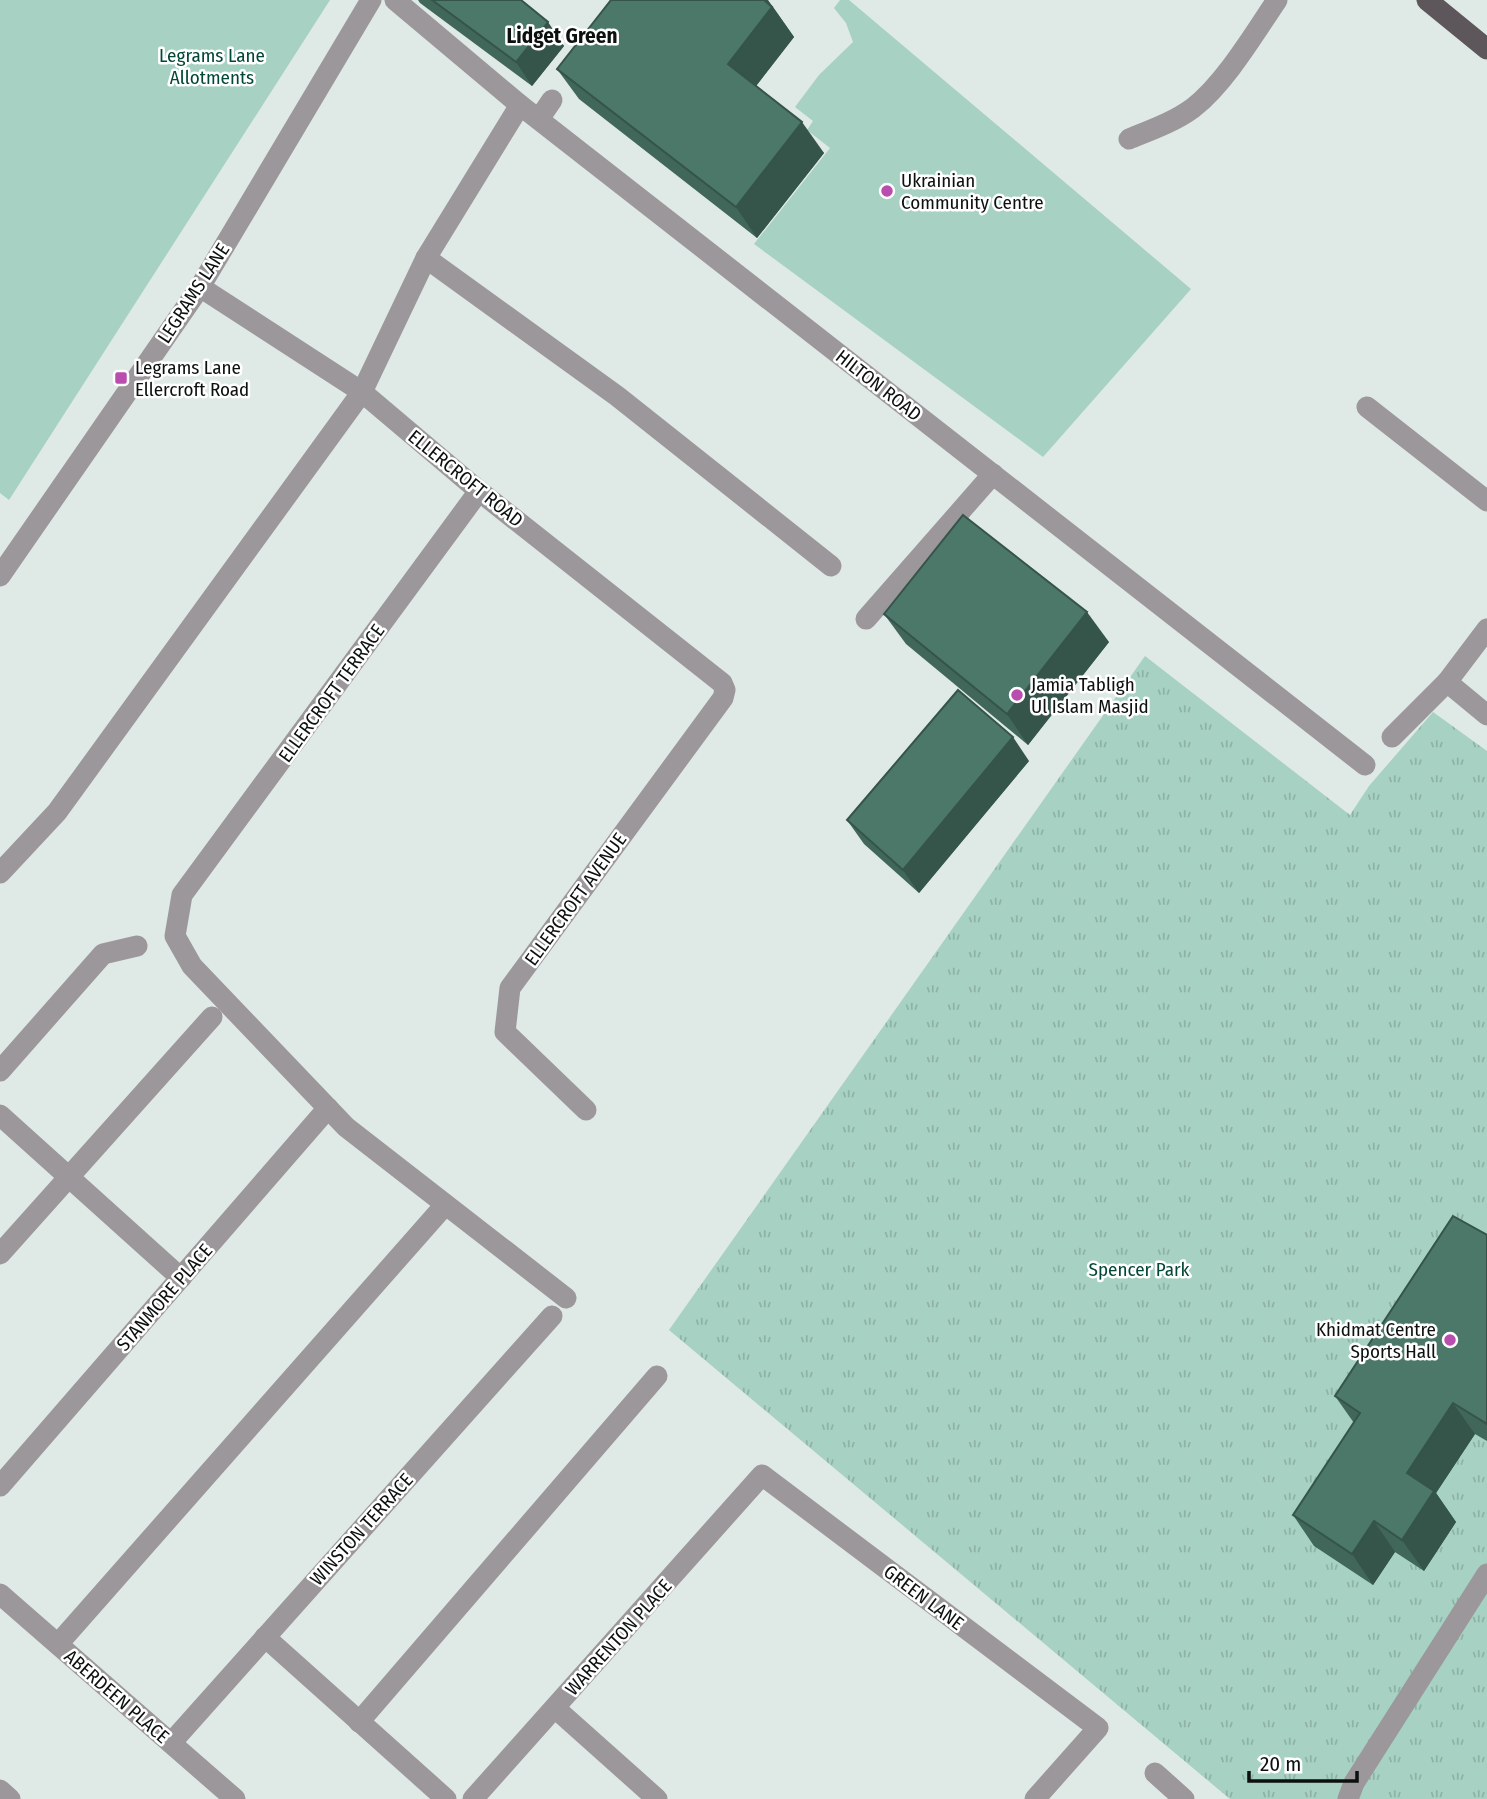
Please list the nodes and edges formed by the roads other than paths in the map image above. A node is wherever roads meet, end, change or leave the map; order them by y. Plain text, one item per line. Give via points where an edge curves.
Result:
1 (371, 0) edge
2 (395, 0) edge
3 (1277, 0) edge
4 (1427, 0) edge
5 (1487, 49) edge
6 (552, 100) dead end
7 (520, 105) junction
8 (539, 119) junction
9 (1129, 139) dead end
10 (426, 258) junction
11 (200, 287) junction
12 (362, 392) junction
13 (1367, 407) dead end
14 (993, 474) junction
15 (479, 491) junction
16 (1487, 501) edge
17 (831, 566) dead end
18 (0, 576) edge
19 (866, 618) dead end
20 (1487, 629) edge
21 (1447, 682) junction
22 (722, 683) joint
23 (1487, 715) edge
24 (1392, 737) dead end
25 (1365, 765) dead end
26 (0, 873) edge
27 (137, 946) dead end
28 (212, 1017) dead end
29 (0, 1071) edge
30 (328, 1108) junction
31 (586, 1110) dead end
32 (0, 1115) edge
33 (68, 1177) junction
34 (445, 1205) junction
35 (0, 1254) edge
36 (181, 1279) junction
37 (566, 1298) dead end
38 (552, 1316) dead end
39 (657, 1376) dead end
40 (762, 1475) joint
41 (0, 1486) edge
42 (1487, 1574) edge
43 (0, 1594) edge
44 (265, 1637) junction
45 (58, 1644) junction
46 (555, 1708) junction
47 (359, 1722) junction
48 (171, 1743) junction
49 (1155, 1773) dead end
50 (0, 1790) edge
51 (477, 1798) edge
52 (10, 1799) edge
53 (235, 1799) edge
54 (446, 1799) edge
55 (657, 1799) edge
56 (1035, 1799) edge
57 (1184, 1799) edge
58 (1348, 1799) edge

1 - 11 street, LEGRAMS LANE
2 - 7 street, HILTON ROAD
3 - 9 street via 1204,98 1177,118
4 - 5 main road
6 - 8 street
7 - 8 street, HILTON ROAD
7 - 10 street
8 - 14 street, HILTON ROAD
10 - 12 street
10 - 17 street via 617,396
11 - 12 street, ELLERCROFT ROAD
11 - 18 street, LEGRAMS LANE
12 - 15 street, ELLERCROFT ROAD
12 - 26 street via 57,812
13 - 16 street
14 - 19 street
14 - 25 street, HILTON ROAD
15 - 22 street, ELLERCROFT ROAD
15 - 30 street, ELLERCROFT TERRACE via 182,895 175,936 192,966
20 - 21 street
21 - 23 street
21 - 24 street
22 - 31 street, ELLERCROFT AVENUE via 723,698 510,988 506,1032
27 - 29 street via 103,954
28 - 33 street
30 - 34 street
30 - 36 street, STANMORE PLACE
32 - 33 street
33 - 35 street
33 - 36 street
34 - 37 street
34 - 45 street
36 - 41 street, STANMORE PLACE
38 - 44 street, WINSTON TERRACE
39 - 47 street
40 - 46 street, WARRENTON PLACE
40 - 56 street, GREEN LANE via 1098,1728
42 - 58 street
43 - 45 street, ABERDEEN PLACE
44 - 47 street
44 - 48 street, WINSTON TERRACE
45 - 48 street, ABERDEEN PLACE
46 - 51 street, WARRENTON PLACE
46 - 55 street
47 - 54 street
48 - 53 street, ABERDEEN PLACE
49 - 57 street
50 - 52 street

